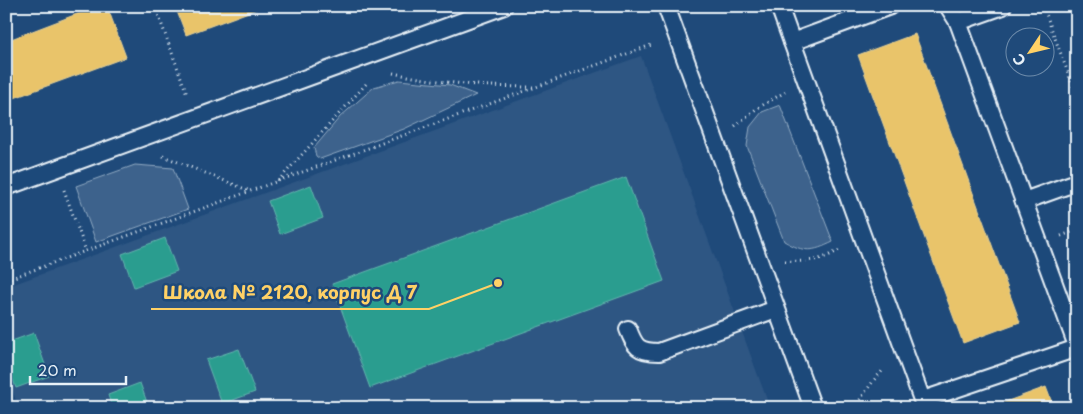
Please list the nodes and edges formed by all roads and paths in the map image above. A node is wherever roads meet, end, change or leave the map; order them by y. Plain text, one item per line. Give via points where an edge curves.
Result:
1 (155, 6) edge
2 (504, 6) edge
3 (666, 6) edge
4 (778, 6) edge
5 (890, 6) edge
6 (948, 6) edge
7 (1003, 6) edge
8 (1044, 6) edge
9 (958, 22) junction
10 (677, 36) junction
11 (792, 42) junction
12 (388, 72) dead end
13 (372, 77) dead end
14 (806, 82) junction
15 (536, 87) junction
16 (1077, 97) edge
17 (196, 119) junction
18 (129, 143) junction
19 (716, 144) junction
20 (57, 169) junction
21 (277, 181) junction
22 (1077, 182) edge
23 (6, 187) edge
24 (250, 191) junction
25 (1024, 201) junction
26 (863, 236) junction
27 (755, 249) junction
28 (86, 251) junction
29 (6, 280) edge
30 (776, 309) junction
31 (628, 329) dead end
32 (1077, 347) edge
33 (904, 349) junction
34 (924, 404) edge
35 (813, 408) edge
36 (854, 408) edge

1 - 17 path
2 - 17 lane
3 - 10 lane
4 - 11 lane
5 - 11 lane
6 - 9 lane
7 - 9 lane
8 - 16 path
9 - 25 lane
10 - 15 path
10 - 19 lane
11 - 14 lane
12 - 15 path via 497,87
13 - 21 path
14 - 19 path via 756,109
14 - 26 lane
15 - 21 path
17 - 18 lane
18 - 20 lane
18 - 24 path
19 - 27 lane
20 - 23 lane
20 - 28 path
21 - 24 path
22 - 25 lane
24 - 28 path
25 - 32 lane
26 - 27 path via 827,258 804,262 785,260
26 - 33 lane
27 - 30 lane
28 - 29 path
30 - 31 lane via 659,352 640,349 633,343
30 - 35 lane
32 - 34 lane
33 - 34 lane
33 - 36 path via 874,380

